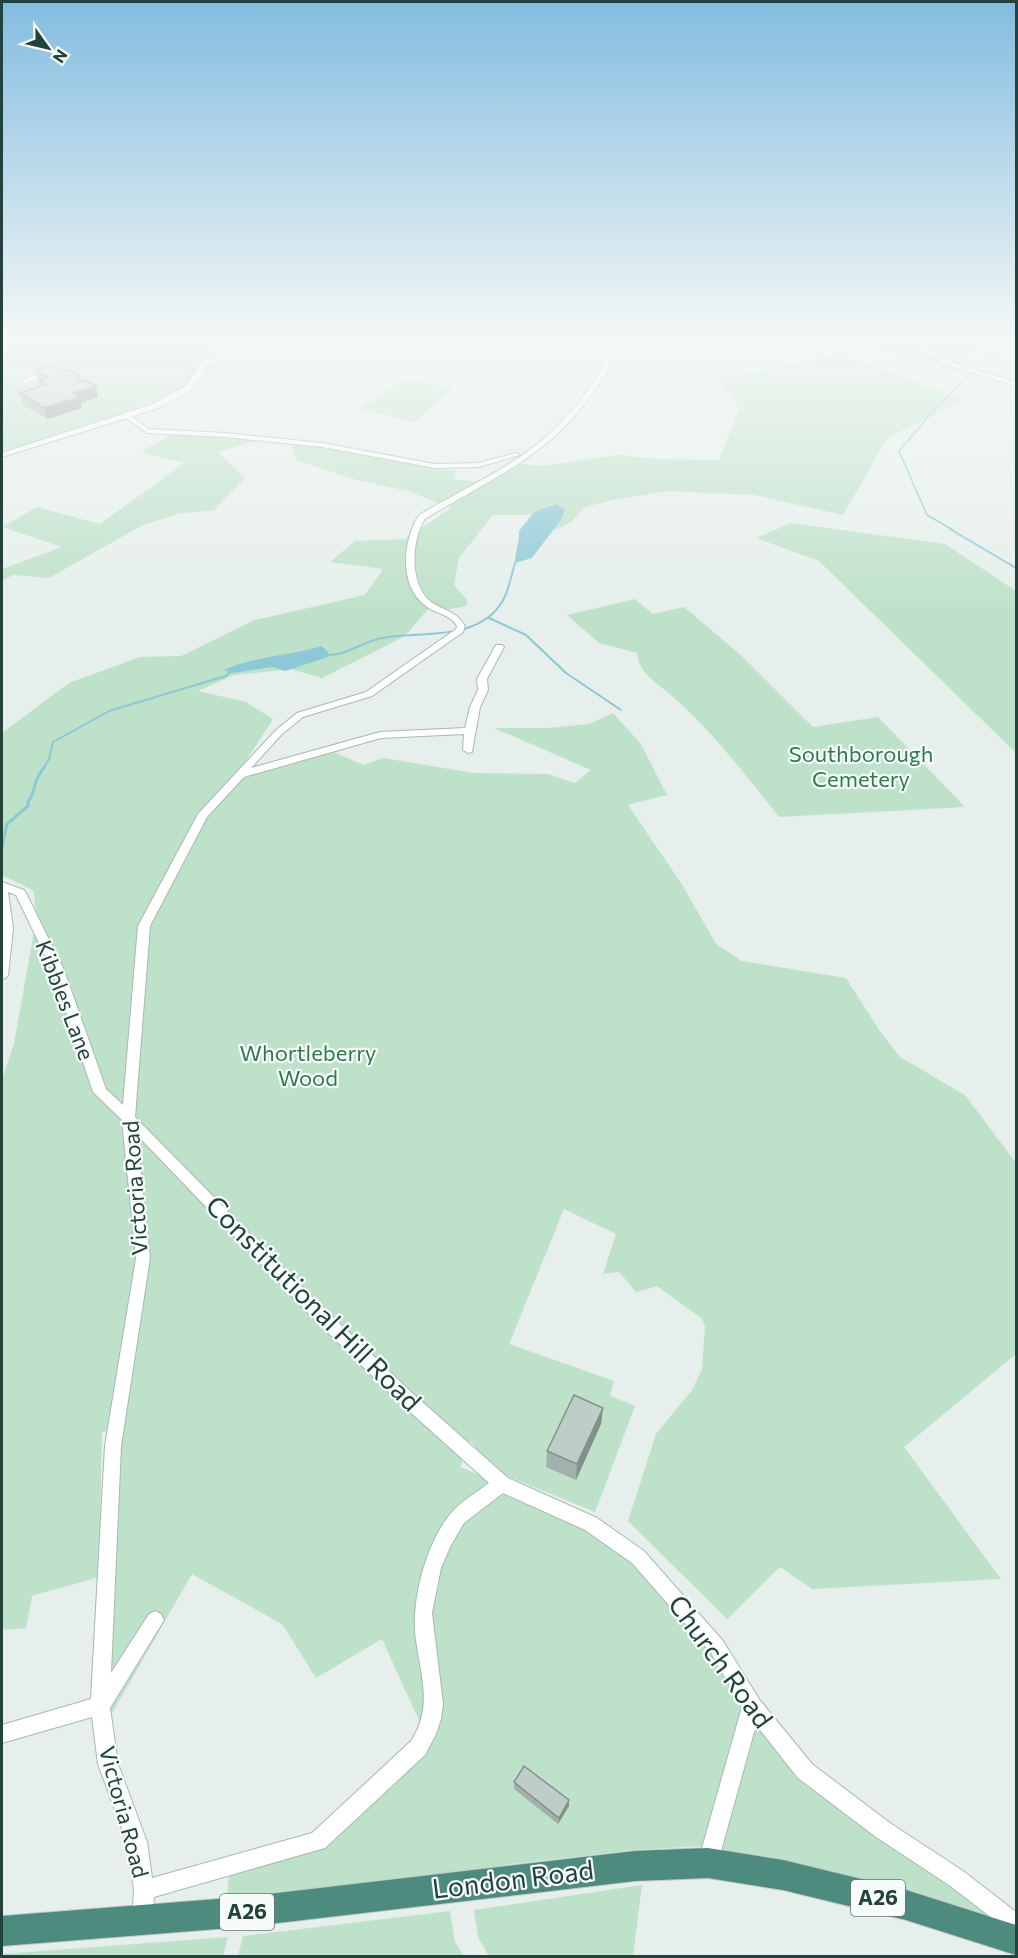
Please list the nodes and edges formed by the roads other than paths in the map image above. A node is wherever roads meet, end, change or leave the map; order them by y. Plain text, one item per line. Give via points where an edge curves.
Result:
1 (75, 432) edge
2 (174, 432) edge
3 (551, 432) edge
4 (532, 452) junction
5 (2, 455) edge
6 (499, 647) dead end
7 (469, 731) junction
8 (468, 750) dead end
9 (241, 774) junction
10 (2, 885) edge
11 (2, 890) edge
12 (2, 975) edge
13 (128, 1118) junction
14 (502, 1484) junction
15 (155, 1620) dead end
16 (100, 1706) junction
17 (752, 1706) junction
18 (2, 1734) edge
19 (708, 1863) junction
20 (144, 1890) junction
21 (142, 1922) junction
22 (1017, 1924) edge
23 (2, 1932) edge
24 (1017, 1940) edge

1 - 5 street
2 - 4 street via 322,445 435,466 479,465
3 - 4 street
4 - 9 street, Victoria Road via 416,523 408,552 416,584 425,602 458,619 461,626 456,634 369,694 300,715
6 - 7 street via 482,679 483,690
7 - 8 street
7 - 9 street via 380,735
9 - 13 street, Victoria Road via 202,816 144,926
10 - 13 street, Kibbles Lane via 20,893 58,970 100,1092
11 - 12 street via 6,929
13 - 14 street, Constitutional Hill Road via 315,1310
13 - 16 street, Victoria Road via 143,1257 113,1446
14 - 17 street, Church Road via 591,1524 638,1557 717,1647
14 - 20 street via 458,1518 432,1563 422,1622 435,1701 426,1736 418,1748 318,1841
15 - 16 street
16 - 18 street
16 - 20 street, Victoria Road via 108,1764 137,1842
17 - 19 street
17 - 22 street, Church Road via 805,1771
19 - 21 highway, London Road / A26 via 635,1866
19 - 24 highway, London Road / A26 via 783,1875 906,1905
20 - 21 street, Victoria Road
21 - 23 highway, London Road / A26

